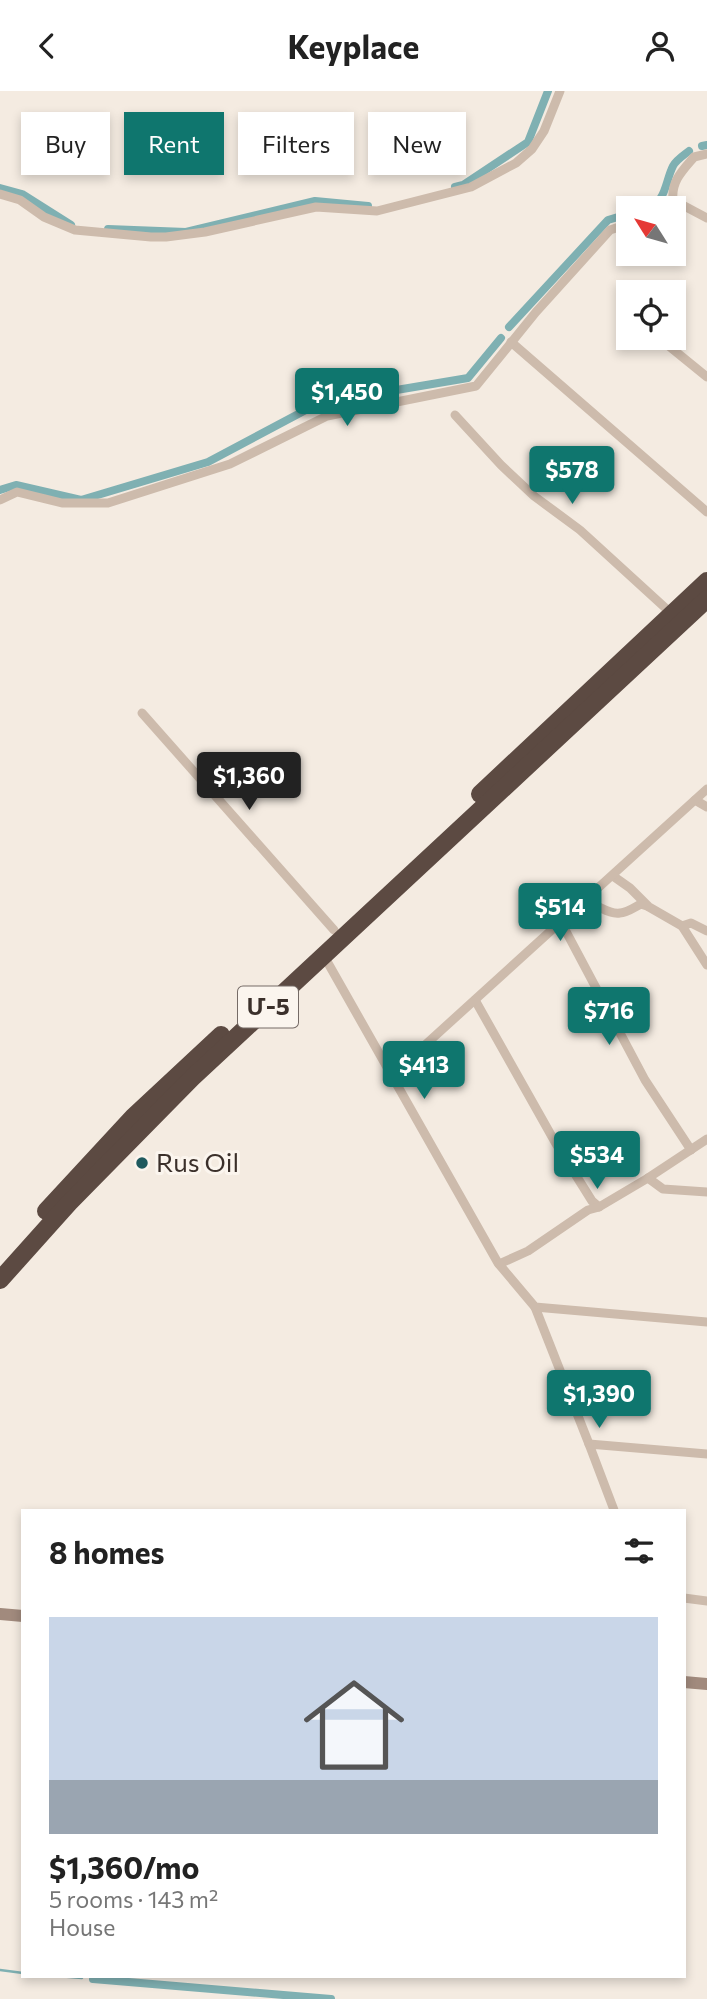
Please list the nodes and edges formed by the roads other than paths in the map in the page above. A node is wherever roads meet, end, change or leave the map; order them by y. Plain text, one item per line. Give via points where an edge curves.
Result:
1 (560, 91) edge
2 (707, 154) edge
3 (0, 194) edge
4 (672, 196) edge
5 (686, 207) edge
6 (707, 218) edge
7 (616, 228) edge
8 (511, 342) junction
9 (674, 350) edge
10 (707, 377) edge
11 (455, 415) dead end
12 (0, 501) edge
13 (707, 512) edge
14 (707, 581) edge
15 (707, 599) edge
16 (672, 614) junction
17 (142, 713) dead end
18 (545, 741) junction
19 (707, 789) edge
20 (695, 800) junction
21 (707, 807) edge
22 (613, 876) junction
23 (582, 903) junction
24 (649, 907) junction
25 (561, 922) junction
26 (682, 926) junction
27 (334, 930) junction
28 (707, 931) edge
29 (324, 955) junction
30 (707, 965) edge
31 (475, 1000) junction
32 (392, 1075) junction
33 (707, 1139) edge
34 (691, 1150) junction
35 (648, 1178) junction
36 (707, 1192) edge
37 (599, 1207) junction
38 (0, 1262) edge
39 (499, 1264) junction
40 (0, 1280) edge
41 (535, 1307) junction
42 (707, 1322) edge
43 (589, 1444) junction
44 (707, 1454) edge
45 (614, 1509) edge
46 (686, 1598) edge
47 (707, 1601) edge
48 (0, 1614) edge
49 (21, 1616) edge
50 (686, 1682) edge
51 (707, 1684) edge

1 - 3 street via 544,131 516,163 471,187 377,211 316,207 205,232 166,237 111,235 75,230
2 - 4 street via 694,157 676,179
5 - 6 street
7 - 8 street
8 - 12 street via 476,386 327,417 230,464 108,503 62,503 17,492
8 - 13 street
9 - 10 street
11 - 16 street via 534,496 580,530
14 - 16 highway, Մ-5
15 - 18 highway, Մ-5
16 - 18 highway, Մ-5
17 - 27 street
18 - 27 highway, Մ-5
18 - 29 highway, Մ-5
19 - 20 street
20 - 21 street
20 - 22 street
22 - 23 street
22 - 24 street
23 - 24 street via 622,914 641,904
23 - 25 street
24 - 26 street
25 - 31 street
25 - 34 street via 645,1080
26 - 28 street via 691,923
26 - 30 street
27 - 38 highway, Մ-5 via 134,1117
29 - 32 street
29 - 40 highway, Մ-5 via 142,1126
31 - 32 street
31 - 37 street via 555,1142
32 - 39 street
33 - 34 street
34 - 35 street
35 - 36 street via 663,1189
35 - 37 street
37 - 39 street
39 - 41 street
41 - 42 street
41 - 43 street
43 - 44 street
43 - 45 street
46 - 47 street
48 - 49 main road
50 - 51 main road

